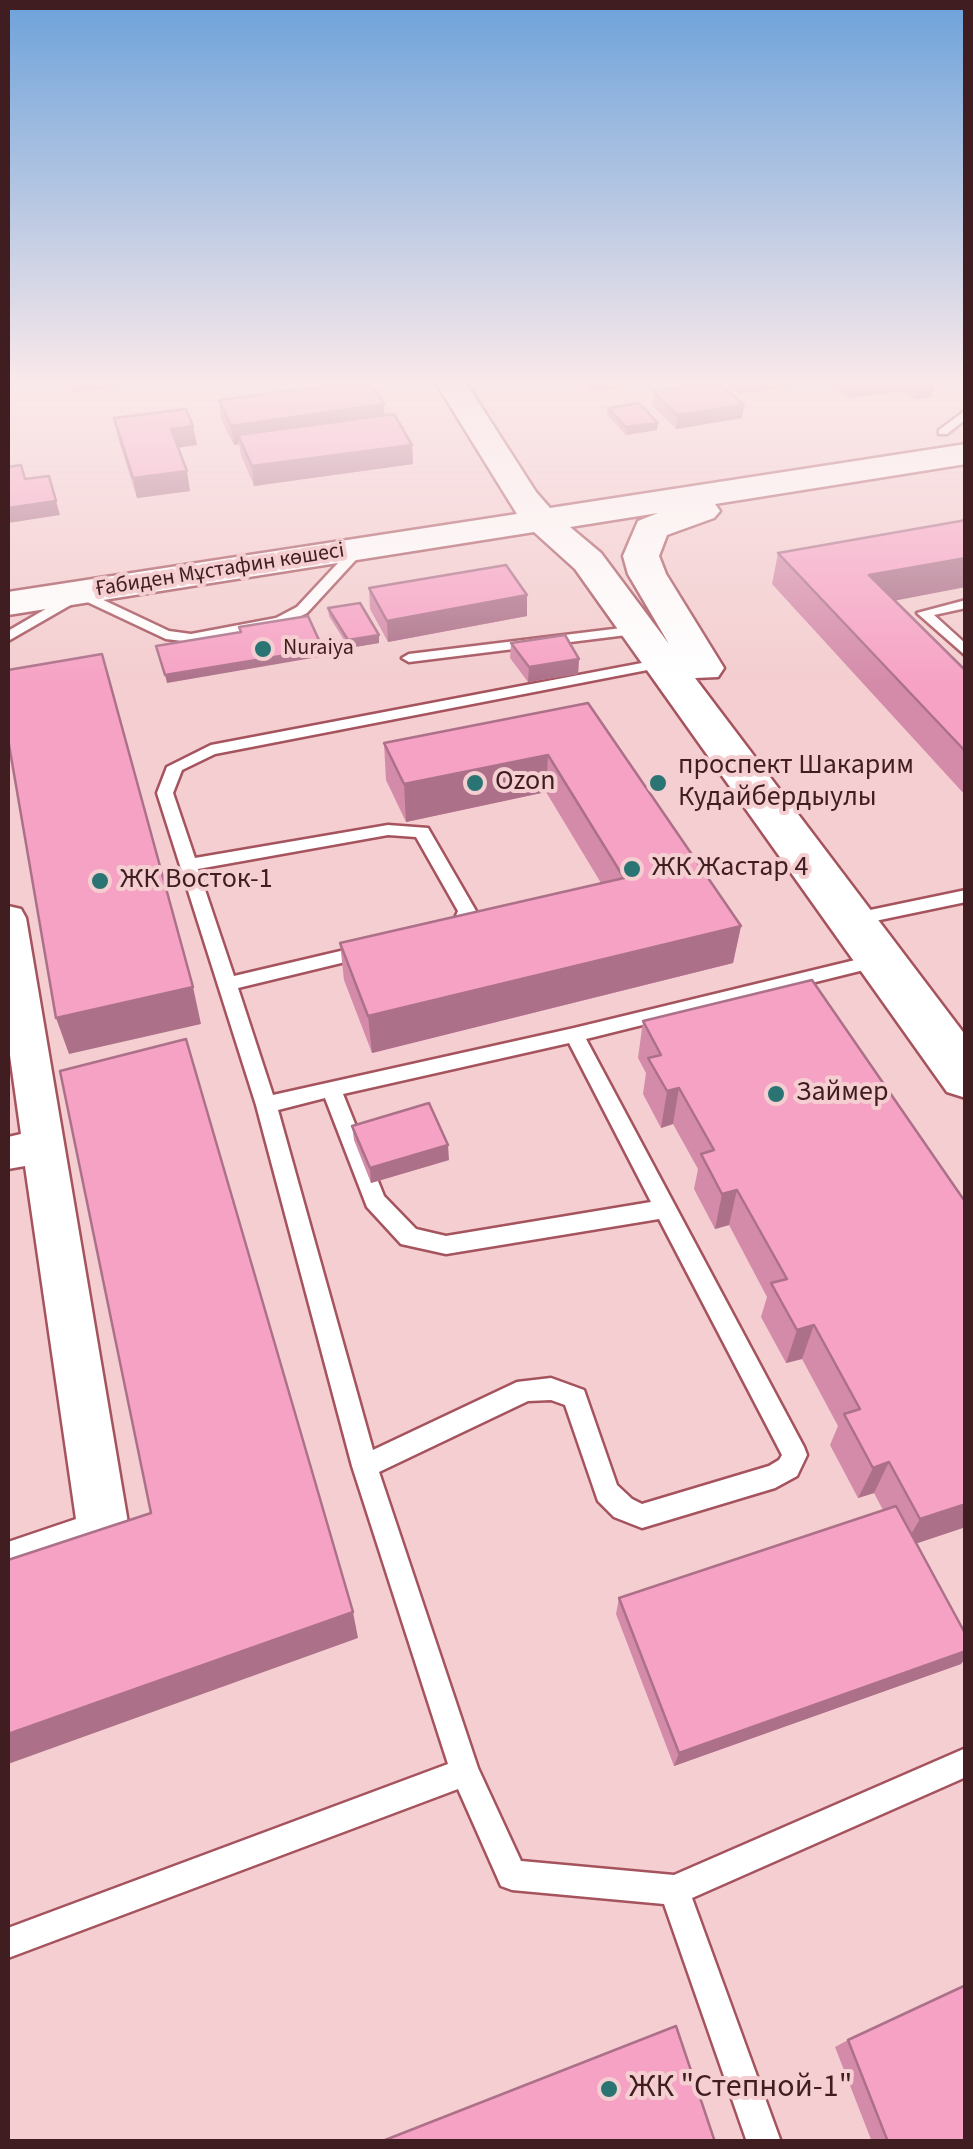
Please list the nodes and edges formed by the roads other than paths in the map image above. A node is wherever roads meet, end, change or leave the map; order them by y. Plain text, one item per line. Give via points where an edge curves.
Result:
1 (529, 483) edge
2 (535, 483) edge
3 (702, 483) edge
4 (747, 483) edge
5 (880, 483) edge
6 (548, 508) junction
7 (357, 551) junction
8 (8, 576) edge
9 (80, 593) junction
10 (8, 604) edge
11 (966, 604) edge
12 (8, 637) edge
13 (651, 646) junction
14 (966, 652) edge
15 (409, 658) dead end
16 (735, 762) junction
17 (188, 865) junction
18 (966, 896) edge
19 (8, 918) edge
20 (851, 920) junction
21 (435, 935) edge
22 (378, 948) edge
23 (880, 960) junction
24 (12, 972) edge
25 (227, 984) junction
26 (574, 1035) junction
27 (966, 1077) edge
28 (331, 1089) junction
29 (266, 1106) junction
30 (26, 1149) edge
31 (666, 1209) junction
32 (365, 1466) junction
33 (8, 1568) edge
34 (966, 1762) edge
35 (465, 1772) junction
36 (674, 1890) junction
37 (8, 1943) edge
38 (764, 2142) edge

1 - 6 main road
2 - 6 main road
3 - 6 main road, Ғабиден Мұстафин көшесі
4 - 6 main road, Ғабиден Мұстафин көшесі
5 - 16 main road via 684,514 651,528 641,556 739,730
6 - 7 main road, Ғабиден Мұстафин көшесі
6 - 8 main road, Ғабиден Мұстафин көшесі
6 - 13 main road
7 - 9 main road, Ғабиден Мұстафин көшесі
7 - 9 lane via 302,610 280,621 191,638 166,634
9 - 10 main road, Ғабиден Мұстафин көшесі
9 - 12 lane
11 - 14 lane via 924,613
13 - 15 lane
13 - 16 main road
13 - 17 lane via 190,758 175,766 165,794
16 - 20 main road
17 - 21 lane via 388,830 422,832 466,911 454,930
17 - 25 lane
18 - 20 lane
19 - 24 street
20 - 23 main road
22 - 25 lane
23 - 26 lane
23 - 27 main road
24 - 30 street
25 - 29 lane
26 - 28 lane
26 - 31 lane
28 - 29 lane
28 - 31 lane via 375,1201 409,1237 446,1245
29 - 32 lane
30 - 33 street via 104,1535
31 - 32 lane via 794,1455 788,1468 642,1516 607,1492 575,1398 550,1389 526,1390
32 - 35 lane
34 - 36 lane
35 - 36 lane via 512,1875
35 - 37 lane
36 - 38 lane

